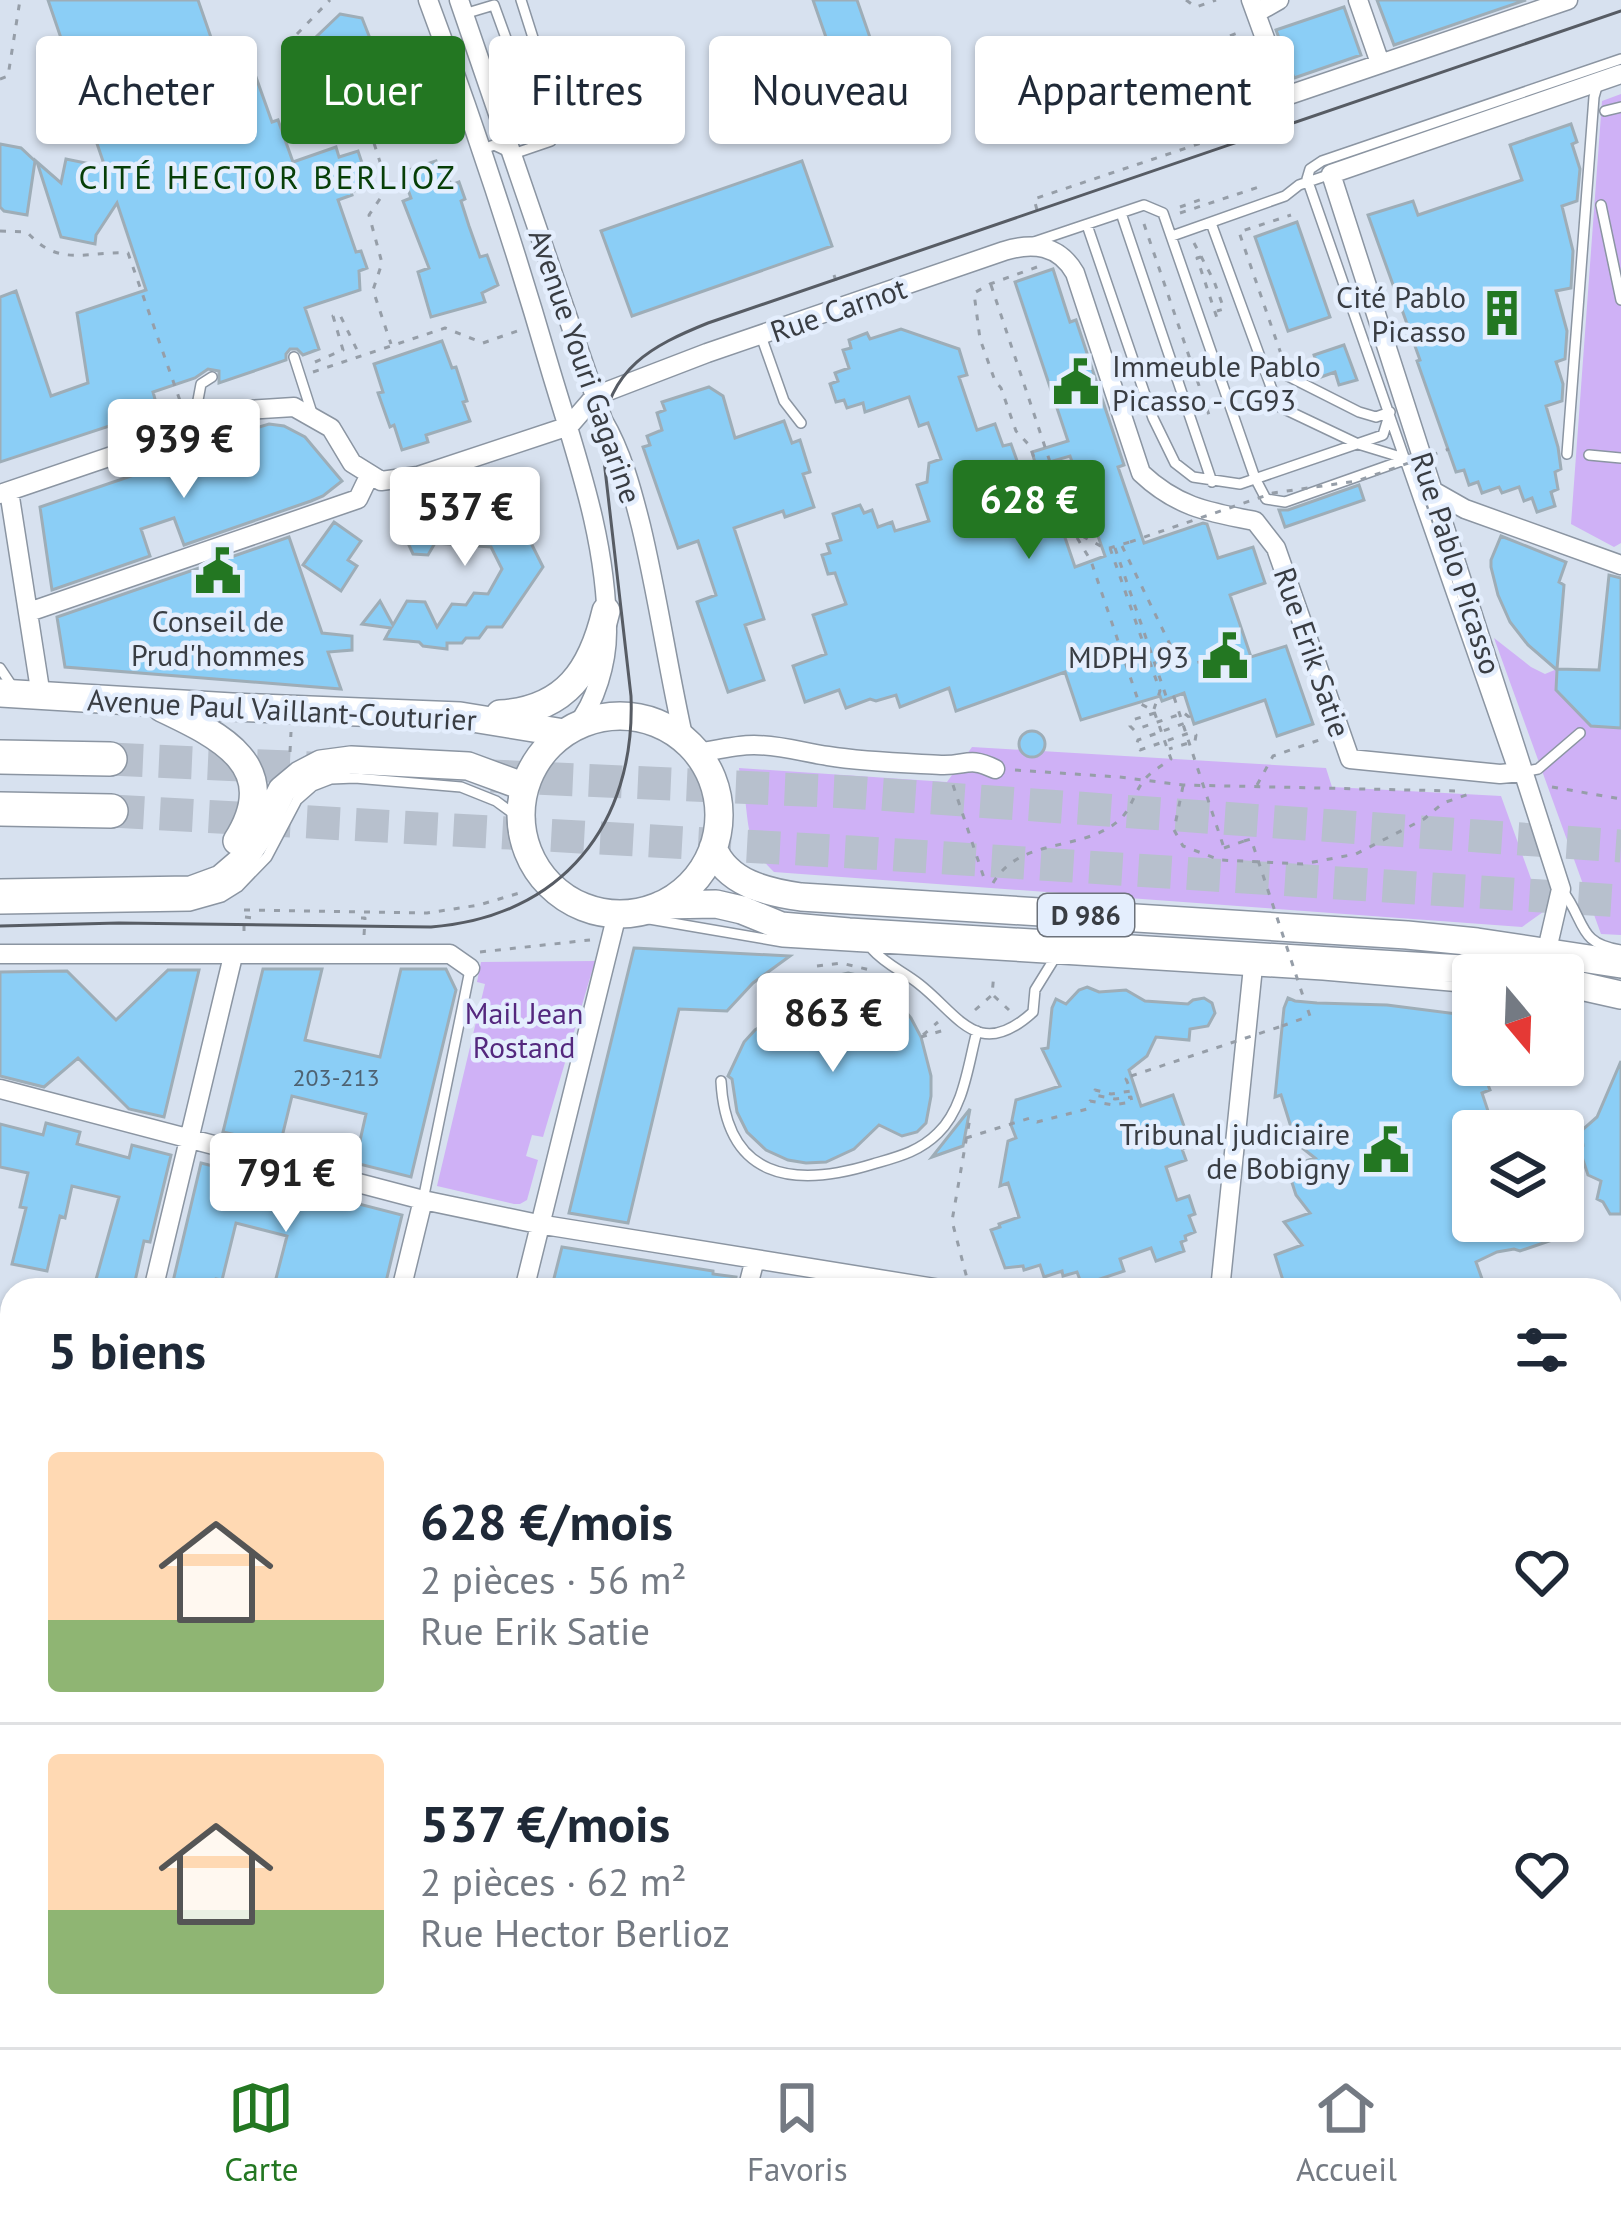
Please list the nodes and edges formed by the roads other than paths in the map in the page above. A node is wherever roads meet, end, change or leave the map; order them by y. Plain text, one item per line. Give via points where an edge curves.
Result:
1 (424, 0) edge
2 (521, 0) edge
3 (1280, 0) edge
4 (1358, 0) edge
5 (1568, 0) edge
6 (462, 7) edge
7 (1254, 7) edge
8 (532, 36) edge
9 (1621, 59) edge
10 (1380, 63) junction
11 (1621, 74) edge
12 (1599, 81) junction
13 (1621, 107) edge
14 (1605, 111) dead end
15 (482, 149) junction
16 (513, 154) junction
17 (1330, 173) junction
18 (1308, 182) junction
19 (1601, 205) dead end
20 (1121, 213) junction
21 (1211, 223) junction
22 (1087, 225) junction
23 (1172, 236) junction
24 (1022, 245) junction
25 (1617, 259) edge
26 (1621, 300) edge
27 (760, 336) junction
28 (294, 357) dead end
29 (1263, 364) junction
30 (212, 377) dead end
31 (595, 396) junction
32 (1390, 412) junction
33 (314, 418) junction
34 (801, 423) dead end
35 (198, 426) junction
36 (569, 426) junction
37 (1358, 444) junction
38 (1567, 454) dead end
39 (1589, 455) dead end
40 (1621, 458) edge
41 (1407, 460) junction
42 (370, 474) junction
43 (1256, 478) junction
44 (1212, 482) junction
45 (1435, 492) junction
46 (4, 493) edge
47 (1621, 565) edge
48 (606, 610) junction
49 (29, 612) junction
50 (0, 668) edge
51 (19, 694) edge
52 (151, 703) junction
53 (460, 716) junction
54 (570, 729) junction
55 (1580, 734) dead end
56 (691, 747) junction
57 (0, 758) edge
58 (110, 758) tunnel mouth
59 (995, 769) road end
60 (1522, 772) junction
61 (525, 787) junction
62 (0, 808) edge
63 (111, 811) tunnel mouth
64 (522, 820) junction
65 (712, 848) junction
66 (1561, 889) junction
67 (105, 891) junction
68 (0, 893) edge
69 (661, 905) junction
70 (0, 909) edge
71 (619, 914) junction
72 (860, 940) junction
73 (1621, 950) edge
74 (1059, 951) junction
75 (0, 954) edge
76 (1546, 954) joint
77 (1573, 954) edge
78 (233, 956) junction
79 (473, 960) joint
80 (1584, 961) edge
81 (1254, 964) junction
82 (1621, 964) edge
83 (1584, 969) edge
84 (1584, 976) edge
85 (1452, 977) edge
86 (1621, 995) edge
87 (977, 1031) junction
88 (721, 1081) dead end
89 (0, 1089) edge
90 (190, 1140) junction
91 (422, 1200) junction
92 (538, 1224) junction
93 (756, 1251) junction
94 (156, 1278) edge
95 (404, 1278) edge
96 (527, 1278) edge
97 (750, 1278) edge
98 (908, 1278) edge
99 (1221, 1278) edge

1 - 15 street, Avenue Youri Gagarine
2 - 8 lane
3 - 7 street
4 - 10 street
5 - 10 street
6 - 16 street, Avenue Youri Gagarine
6 - 16 lane via 494,5 511,52 529,74 551,141
7 - 10 street via 1286,96
9 - 18 lane via 1322,161
11 - 12 street
12 - 17 street
12 - 38 lane
13 - 14 lane
15 - 16 lane
15 - 36 street, Avenue Youri Gagarine
16 - 31 street, Avenue Youri Gagarine
17 - 18 lane
17 - 45 street, Rue Pablo Picasso
18 - 21 lane
18 - 32 lane
19 - 25 lane
20 - 22 lane, Rue Carnot
20 - 23 lane via 1156,208
20 - 44 lane
21 - 23 lane
21 - 29 lane
22 - 24 lane, Rue Carnot
22 - 44 lane via 1153,418 1175,463
23 - 43 lane
24 - 27 street, Rue Carnot
24 - 60 street, Rue Erik Satie via 1050,248 1072,267 1141,473 1196,509 1255,521 1276,548 1350,759
25 - 26 lane
27 - 31 street, Rue Carnot
27 - 34 lane
28 - 33 lane
29 - 32 lane via 1359,412
29 - 37 lane via 1278,406
30 - 35 lane via 201,384
31 - 36 street, Rue Carnot
31 - 56 street, Avenue Youri Gagarine via 632,491
32 - 37 lane via 1383,435
32 - 41 lane
33 - 35 street via 294,407 247,410
33 - 42 street
35 - 46 street
36 - 42 street via 418,476 381,481
36 - 48 street, Avenue Youri Gagarine via 594,518
37 - 41 lane
37 - 43 lane
39 - 40 lane
41 - 43 lane via 1285,502 1266,499
41 - 60 lane via 1511,764
42 - 49 street via 358,499
43 - 44 lane
45 - 47 street
45 - 60 street, Rue Pablo Picasso
46 - 49 street
48 - 53 main road via 591,659 563,692 521,712
48 - 54 street, Avenue Youri Gagarine via 607,648 590,706
49 - 51 street
50 - 51 lane
51 - 52 main road, Avenue Paul Vaillant-Couturier
52 - 53 main road, Avenue Paul Vaillant-Couturier
52 - 67 main road via 232,746 252,784 250,813 214,864 130,874
53 - 54 main road, Avenue Paul Vaillant-Couturier
54 - 56 main road, Avenue Paul Vaillant-Couturier via 632,716
54 - 61 main road via 540,757
55 - 60 lane via 1538,769
56 - 59 street via 788,746 837,758 977,760
56 - 65 main road via 711,774 721,815
57 - 58 highway
60 - 66 street, Rue Pablo Picasso
61 - 64 main road
61 - 67 main road, Avenue Paul Vaillant-Couturier via 468,766 335,761 300,775 276,798 242,861 221,879 191,890
62 - 63 highway
64 - 70 lane via 461,788 331,779 297,800 267,857 223,897 190,906
64 - 71 main road via 533,861 551,885 580,905
65 - 69 main road via 688,887
65 - 76 main road, D 986 via 727,871 778,894 1407,935
66 - 76 street
66 - 77 lane via 1573,904
67 - 68 main road
69 - 71 main road
69 - 72 main road, D 986 via 716,904
71 - 72 lane via 783,942
71 - 92 street
72 - 74 main road, D 986
72 - 74 lane via 995,955
72 - 87 lane
73 - 80 lane via 1602,947
74 - 81 main road, D 986
74 - 87 lane via 1035,990 1033,1012 1000,1031
75 - 78 street
78 - 79 street
78 - 90 street
79 - 91 lane
81 - 85 main road, D 986
81 - 99 street
82 - 83 main road, D 986
84 - 86 main road, D 986
87 - 88 lane via 958,1105 941,1131 916,1151 857,1169 780,1174 758,1164 725,1118
89 - 90 street
90 - 91 street
90 - 94 street
91 - 92 street
91 - 95 street
92 - 93 street
92 - 96 street
93 - 97 street
93 - 98 street

